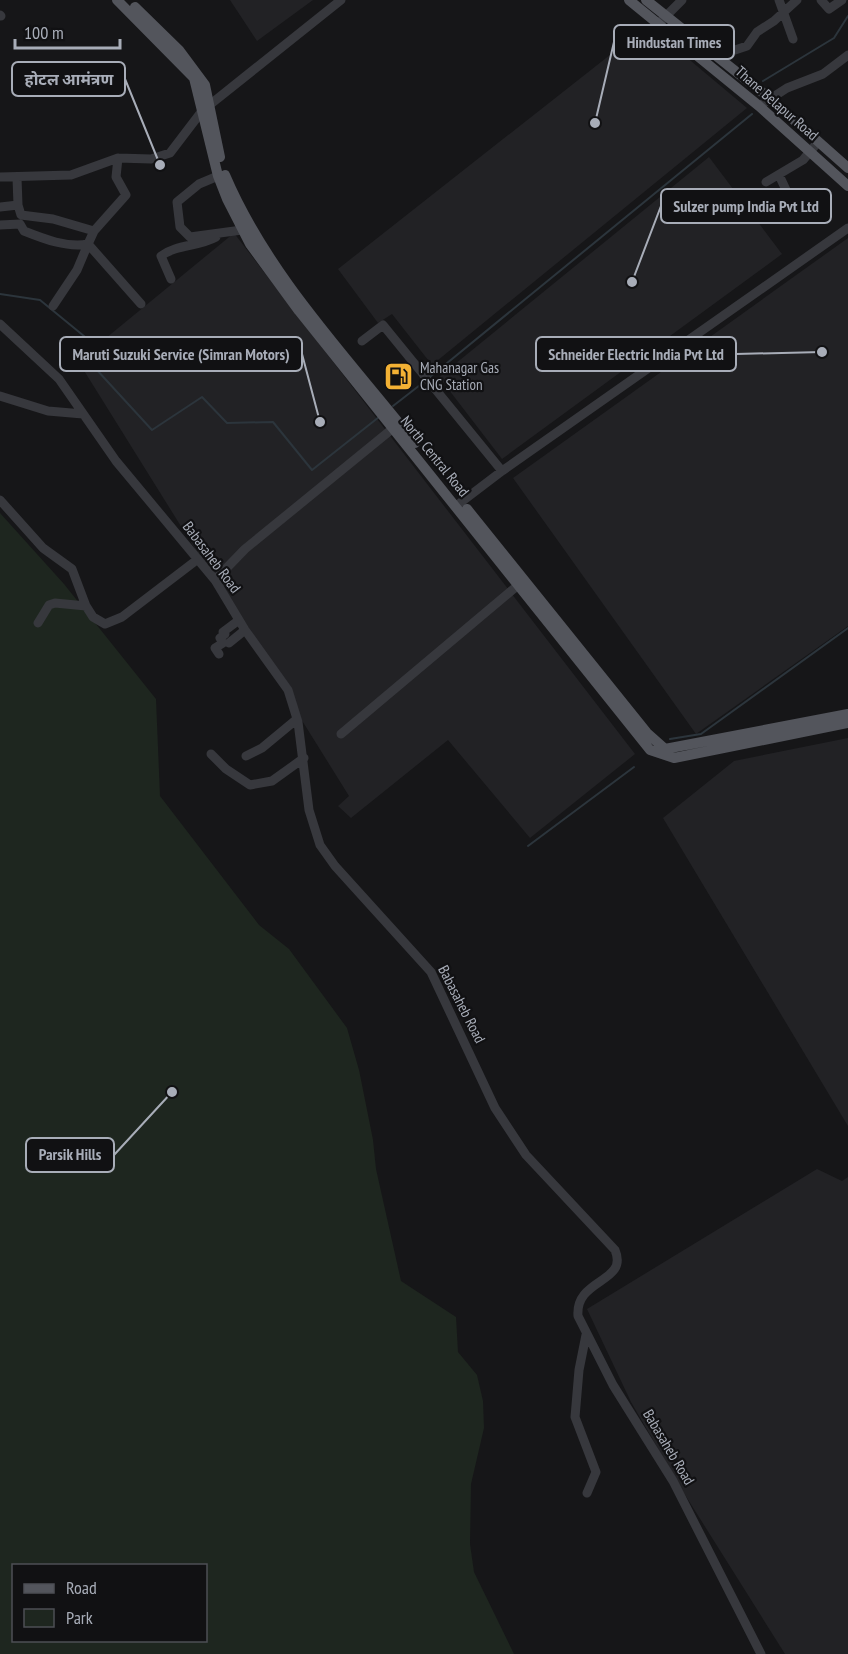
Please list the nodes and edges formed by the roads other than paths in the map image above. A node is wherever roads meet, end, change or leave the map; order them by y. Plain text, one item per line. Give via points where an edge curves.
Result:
1 (117, 0) edge
2 (127, 0) edge
3 (341, 0) edge
4 (628, 0) edge
5 (646, 0) edge
6 (682, 0) edge
7 (779, 0) edge
8 (797, 0) edge
9 (821, 0) edge
10 (842, 0) edge
11 (784, 14) junction
12 (662, 20) junction
13 (793, 39) dead end
14 (848, 55) edge
15 (717, 56) junction
16 (768, 98) junction
17 (759, 106) junction
18 (206, 108) junction
19 (818, 142) junction
20 (810, 152) junction
21 (118, 159) junction
22 (848, 168) edge
23 (779, 175) junction
24 (218, 176) junction
25 (0, 177) edge
26 (17, 178) junction
27 (766, 182) dead end
28 (848, 186) edge
29 (787, 192) dead end
30 (0, 207) edge
31 (20, 214) junction
32 (0, 225) edge
33 (848, 228) edge
34 (242, 230) junction
35 (94, 231) junction
36 (218, 236) junction
37 (88, 244) junction
38 (171, 279) dead end
39 (141, 304) dead end
40 (53, 306) dead end
41 (0, 324) edge
42 (362, 341) dead end
43 (0, 396) edge
44 (83, 414) junction
45 (393, 424) junction
46 (502, 471) junction
47 (0, 500) edge
48 (459, 504) junction
49 (198, 559) junction
50 (215, 580) junction
51 (522, 582) junction
52 (86, 606) junction
53 (239, 620) junction
54 (38, 623) dead end
55 (245, 630) junction
56 (229, 643) dead end
57 (219, 654) dead end
58 (848, 714) edge
59 (297, 718) junction
60 (848, 723) edge
61 (341, 734) dead end
62 (663, 752) junction
63 (211, 754) dead end
64 (246, 756) dead end
65 (304, 758) junction
66 (586, 1335) junction
67 (587, 1493) dead end
68 (761, 1654) edge

1 - 18 main road, North Central Road via 187,69
2 - 18 main road, North Central Road via 194,67 205,85
3 - 18 street
4 - 12 main road, Thane Belapur Road
5 - 12 main road, Thane Belapur Road
6 - 12 street
7 - 11 street
8 - 11 street
9 - 10 street via 829,9
11 - 13 street
11 - 15 street via 757,32 747,46
12 - 15 main road, Thane Belapur Road
12 - 17 main road, Thane Belapur Road
14 - 16 street via 823,74
15 - 16 main road, Thane Belapur Road
16 - 17 street
16 - 19 main road, Thane Belapur Road
17 - 20 main road, Thane Belapur Road
18 - 21 street via 170,153 151,159
18 - 24 main road, North Central Road
18 - 45 main road, North Central Road via 239,208 265,252
19 - 20 street
19 - 22 main road, Thane Belapur Road
20 - 23 street
20 - 28 main road, Thane Belapur Road
21 - 26 street via 71,175
21 - 35 street via 116,177 126,195
23 - 27 street
23 - 29 street
24 - 34 main road, North Central Road
24 - 36 street via 177,202 180,227 190,237
25 - 26 street
26 - 31 street
30 - 31 street
31 - 32 street
31 - 35 street
31 - 37 street via 24,231 67,245
33 - 46 street
34 - 36 street
34 - 45 main road, North Central Road via 299,311
35 - 37 street
36 - 38 street via 161,256
37 - 39 street
37 - 40 street via 77,270
41 - 44 street, Babasaheb Road via 59,379
42 - 46 street via 383,325
43 - 44 street via 48,411
44 - 49 street, Babasaheb Road
45 - 48 main road, North Central Road
45 - 50 street via 245,549
46 - 48 street
47 - 52 street via 43,548 72,568
48 - 51 main road, North Central Road
49 - 50 street, Babasaheb Road
49 - 52 street via 113,621 105,624 93,617
50 - 53 street, Babasaheb Road
51 - 61 street
51 - 62 main road, North Central Road via 640,740 650,750
52 - 54 street via 49,605
53 - 55 street, Babasaheb Road
53 - 57 street via 223,632 223,643 215,648
55 - 56 street
55 - 59 street, Babasaheb Road via 288,690
58 - 62 main road
59 - 64 street via 262,748
59 - 65 street, Babasaheb Road
60 - 62 main road via 674,758
63 - 65 street via 250,785 272,781
65 - 66 street, Babasaheb Road via 309,810 320,845 431,972 495,1108 526,1155 619,1258 610,1276 589,1287 577,1304
66 - 67 street via 574,1417 596,1472
66 - 68 street, Babasaheb Road via 673,1481

